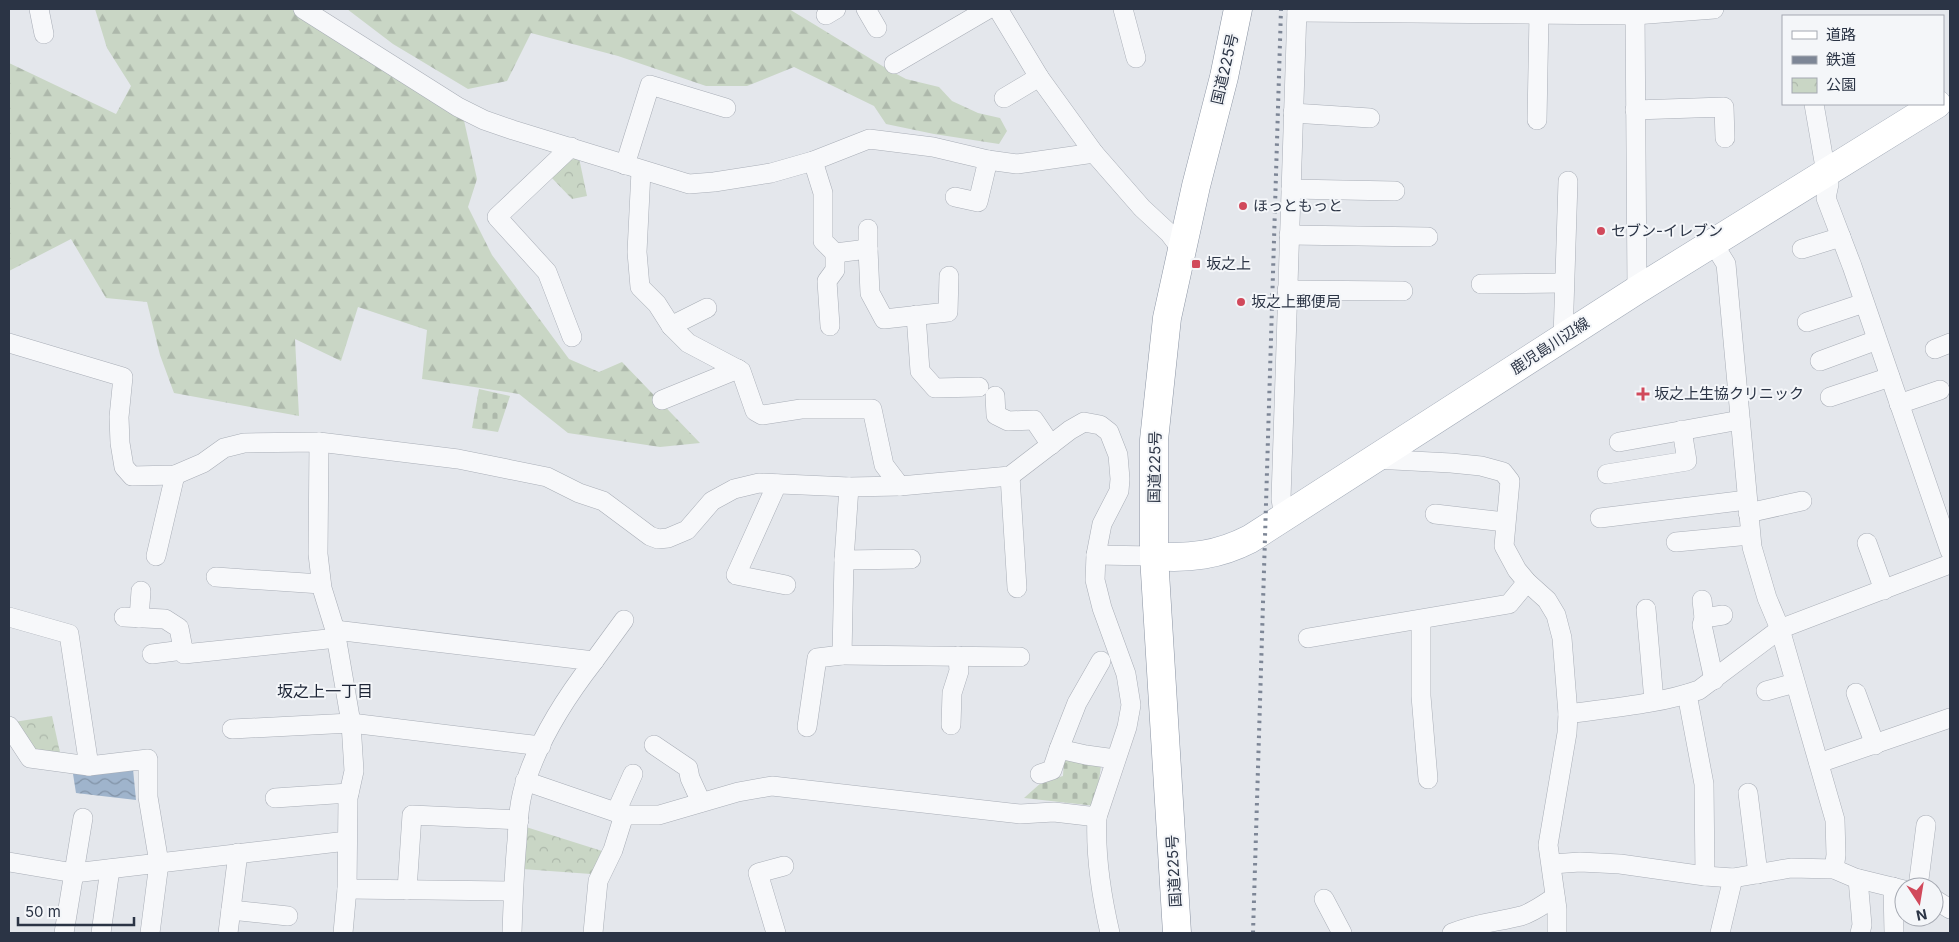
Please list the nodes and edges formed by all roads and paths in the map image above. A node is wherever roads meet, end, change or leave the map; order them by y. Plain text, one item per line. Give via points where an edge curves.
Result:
1 (39, 9) edge
2 (303, 9) edge
3 (866, 9) edge
4 (1123, 9) edge
5 (1238, 9) edge
6 (1714, 9) edge
7 (1001, 10) edge
8 (1297, 10) edge
9 (1635, 12) edge
10 (1539, 15) junction
11 (878, 28) dead end
12 (44, 34) dead end
13 (1136, 58) dead end
14 (894, 64) dead end
15 (1039, 76) junction
16 (1004, 98) dead end
17 (1814, 105) edge
18 (1935, 105) edge
19 (726, 108) dead end
20 (1635, 110) junction
21 (1294, 113) junction
22 (1370, 118) dead end
23 (1537, 120) dead end
24 (1725, 138) dead end
25 (571, 147) junction
26 (1094, 154) junction
27 (988, 160) junction
28 (813, 161) junction
29 (633, 168) junction
30 (1826, 173) junction
31 (1568, 181) dead end
32 (1291, 188) junction
33 (1395, 191) dead end
34 (955, 197) dead end
35 (868, 229) dead end
36 (1289, 235) junction
37 (1428, 237) dead end
38 (1841, 237) junction
39 (1714, 243) junction
40 (868, 249) junction
41 (1802, 249) dead end
42 (1182, 250) junction
43 (835, 253) junction
44 (948, 276) dead end
45 (1564, 283) junction
46 (1480, 284) dead end
47 (1287, 290) junction
48 (1638, 290) junction
49 (1402, 292) dead end
50 (1864, 303) junction
51 (706, 308) dead end
52 (916, 316) junction
53 (1807, 322) dead end
54 (671, 326) junction
55 (830, 326) dead end
56 (572, 336) dead end
57 (1563, 338) junction
58 (1877, 340) junction
59 (9, 343) edge
60 (1820, 361) dead end
61 (738, 369) junction
62 (1890, 376) junction
63 (1940, 390) dead end
64 (1830, 396) dead end
65 (662, 400) dead end
66 (1900, 404) junction
67 (1740, 420) junction
68 (1682, 430) junction
69 (319, 442) junction
70 (1618, 442) dead end
71 (1051, 445) junction
72 (1374, 460) junction
73 (1607, 474) dead end
74 (175, 475) junction
75 (1010, 476) junction
76 (777, 484) junction
77 (900, 486) junction
78 (849, 487) junction
79 (1802, 501) dead end
80 (1748, 507) junction
81 (1435, 514) dead end
82 (1284, 517) junction
83 (1600, 518) dead end
84 (1505, 522) junction
85 (1750, 535) junction
86 (1676, 542) dead end
87 (1868, 543) dead end
88 (1950, 551) edge
89 (1096, 555) junction
90 (156, 556) dead end
91 (1154, 556) junction
92 (911, 559) dead end
93 (844, 560) junction
94 (1950, 564) edge
95 (216, 577) dead end
96 (1527, 582) junction
97 (321, 584) junction
98 (786, 585) dead end
99 (1017, 588) dead end
100 (1884, 590) junction
101 (141, 591) dead end
102 (1702, 600) dead end
103 (1646, 609) dead end
104 (1723, 615) dead end
105 (9, 617) edge
106 (1704, 618) junction
107 (624, 620) dead end
108 (1421, 620) junction
109 (1780, 629) junction
110 (336, 634) junction
111 (1308, 638) dead end
112 (183, 650) junction
113 (152, 654) dead end
114 (842, 654) junction
115 (958, 656) junction
116 (1020, 657) dead end
117 (594, 661) junction
118 (1101, 661) dead end
119 (1714, 680) junction
120 (1795, 683) junction
121 (1766, 691) dead end
122 (1856, 693) dead end
123 (1687, 694) junction
124 (1654, 700) junction
125 (1568, 714) junction
126 (1950, 718) edge
127 (351, 723) junction
128 (951, 725) dead end
129 (9, 726) edge
130 (807, 728) dead end
131 (232, 729) dead end
132 (654, 745) dead end
133 (541, 746) junction
134 (1875, 746) junction
135 (1059, 749) junction
136 (1116, 759) junction
137 (1819, 763) junction
138 (89, 766) junction
139 (632, 774) dead end
140 (1040, 774) dead end
141 (1428, 779) dead end
142 (525, 781) junction
143 (349, 793) junction
144 (1748, 793) dead end
145 (275, 798) dead end
146 (701, 802) junction
147 (620, 814) junction
148 (1097, 817) junction
149 (83, 818) dead end
150 (519, 820) junction
151 (1926, 825) dead end
152 (347, 841) junction
153 (238, 853) junction
154 (9, 862) edge
155 (159, 863) junction
156 (1552, 864) junction
157 (784, 866) dead end
158 (110, 869) junction
159 (1834, 869) junction
160 (74, 873) junction
161 (1758, 874) junction
162 (1705, 876) junction
163 (1919, 877) edge
164 (1733, 878) junction
165 (1858, 879) junction
166 (1894, 888) edge
167 (347, 889) junction
168 (407, 890) junction
169 (513, 891) junction
170 (1555, 897) junction
171 (1324, 899) dead end
172 (231, 910) junction
173 (288, 916) dead end
174 (1459, 932) edge
175 (64, 933) edge
176 (101, 933) edge
177 (150, 933) edge
178 (228, 933) edge
179 (343, 933) edge
180 (512, 933) edge
181 (593, 933) edge
182 (776, 933) edge
183 (1110, 933) edge
184 (1177, 933) edge
185 (1342, 933) edge
186 (1557, 933) edge
187 (1720, 933) edge
188 (1860, 933) edge

1 - 12 street
2 - 25 street via 458,107 506,128
3 - 11 street
4 - 13 street
5 - 42 main road, 国道225号
6 - 9 street
7 - 14 street
7 - 15 street
8 - 10 street
8 - 21 street
9 - 10 street
9 - 20 street
10 - 23 street
15 - 16 street
15 - 26 street
17 - 30 street
18 - 30 main road, 鹿児島川辺線
19 - 29 street via 650,85
20 - 24 street via 1724,108
20 - 48 street
21 - 22 street
21 - 32 street
25 - 29 street
25 - 56 street via 497,217 547,272
26 - 27 street via 1017,164
26 - 42 street
27 - 28 street via 933,147 869,138
27 - 34 street via 978,202
28 - 29 street via 771,173 689,184
28 - 43 street via 823,193 823,241
29 - 54 street via 640,287 657,304
30 - 38 street via 1829,184 1826,198
30 - 39 main road, 鹿児島川辺線
31 - 45 street
32 - 33 street
32 - 36 street
35 - 40 street
36 - 37 street
36 - 47 street
38 - 41 street
38 - 50 street
39 - 48 main road, 鹿児島川辺線
39 - 67 street via 1726,264
40 - 43 street
40 - 52 street via 870,293 884,319
42 - 91 main road, 国道225号 via 1167,318 1154,440
43 - 55 street via 835,270 827,281
44 - 52 street via 948,312
45 - 46 street
45 - 57 street
47 - 49 street
47 - 82 street via 1281,498
48 - 57 main road, 鹿児島川辺線
50 - 53 street
50 - 58 street
51 - 54 street
52 - 71 street via 920,372 935,388 987,391 996,415 1008,421 1034,420
54 - 61 street via 688,343
57 - 72 main road, 鹿児島川辺線
58 - 60 street
58 - 62 street
59 - 74 street via 123,377 119,417 124,466 132,476
61 - 65 street
61 - 77 street via 754,411 762,415 801,409 872,409 884,465
62 - 64 street
62 - 66 street
63 - 66 street
66 - 88 street
67 - 68 street
67 - 80 street
68 - 70 street
68 - 73 street via 1687,461
69 - 74 street via 244,443 224,448 202,463
69 - 76 street via 458,459 547,477 603,501 658,539 686,530 712,500 734,489 759,482
69 - 97 street via 318,554
71 - 75 street
71 - 89 street via 1084,422 1100,425 1109,432 1115,446 1120,464 1119,491 1102,524
72 - 82 main road, 鹿児島川辺線
72 - 84 street via 1452,463 1503,472 1510,481
74 - 90 street
75 - 77 street
75 - 99 street
76 - 78 street
76 - 98 street via 736,575
77 - 78 street
78 - 93 street
79 - 80 street
80 - 83 street
80 - 85 street
81 - 84 street
82 - 91 main road, 鹿児島川辺線 via 1250,539 1218,553 1179,558
84 - 96 street via 1504,546
85 - 86 street
85 - 109 street via 1767,598
87 - 100 street
89 - 91 street
89 - 136 street via 1095,580 1102,608 1130,690 1127,727
91 - 184 main road, 国道225号
92 - 93 street
93 - 114 street
94 - 100 street
95 - 97 street
96 - 108 street via 1509,604
96 - 125 street via 1547,600 1556,616 1562,638
97 - 110 street
100 - 109 street
101 - 112 street via 132,618 164,619 179,628
102 - 106 street
103 - 124 street
104 - 106 street
105 - 138 street via 69,634
106 - 119 street via 1702,625
107 - 117 street
108 - 111 street
108 - 141 street via 1421,696
109 - 119 street
109 - 120 street
110 - 112 street via 184,654
110 - 117 street
110 - 127 street
112 - 113 street
114 - 115 street
114 - 130 street via 817,658
115 - 116 street
115 - 128 street via 959,671 952,693
117 - 133 street via 568,695
118 - 135 street via 1078,703
119 - 123 street
120 - 121 street
120 - 137 street
122 - 134 street
123 - 124 street
123 - 162 street via 1704,784
124 - 125 street
125 - 156 street via 1548,845
126 - 134 street
127 - 131 street
127 - 133 street
127 - 143 street via 354,772
129 - 138 street via 30,758
132 - 146 street via 688,768
133 - 142 street
134 - 137 street
135 - 136 street
135 - 140 street via 1052,770
136 - 148 street
137 - 159 street via 1835,820
138 - 155 street via 148,759 148,797
139 - 147 street
142 - 147 street
142 - 150 street
143 - 145 street
143 - 152 street
144 - 161 street
146 - 147 street via 659,814
146 - 148 street via 772,786 1020,814 1054,812
147 - 181 street via 613,850 598,881
148 - 183 street via 1098,878
149 - 160 street
150 - 168 street via 412,815
150 - 169 street
151 - 163 street
152 - 153 street
152 - 167 street
153 - 155 street
153 - 172 street
154 - 160 street
155 - 158 street
155 - 177 street
156 - 162 street via 1620,864
156 - 170 street
157 - 182 street via 758,873
158 - 160 street
158 - 176 street
159 - 161 street via 1790,868
159 - 165 street
160 - 175 street
161 - 164 street
162 - 164 street
164 - 187 street
165 - 166 street
165 - 188 street
167 - 168 street
167 - 179 street
168 - 169 street
169 - 180 street
170 - 174 street via 1522,915 1470,926
170 - 186 street
171 - 185 street
172 - 173 street
172 - 178 street

